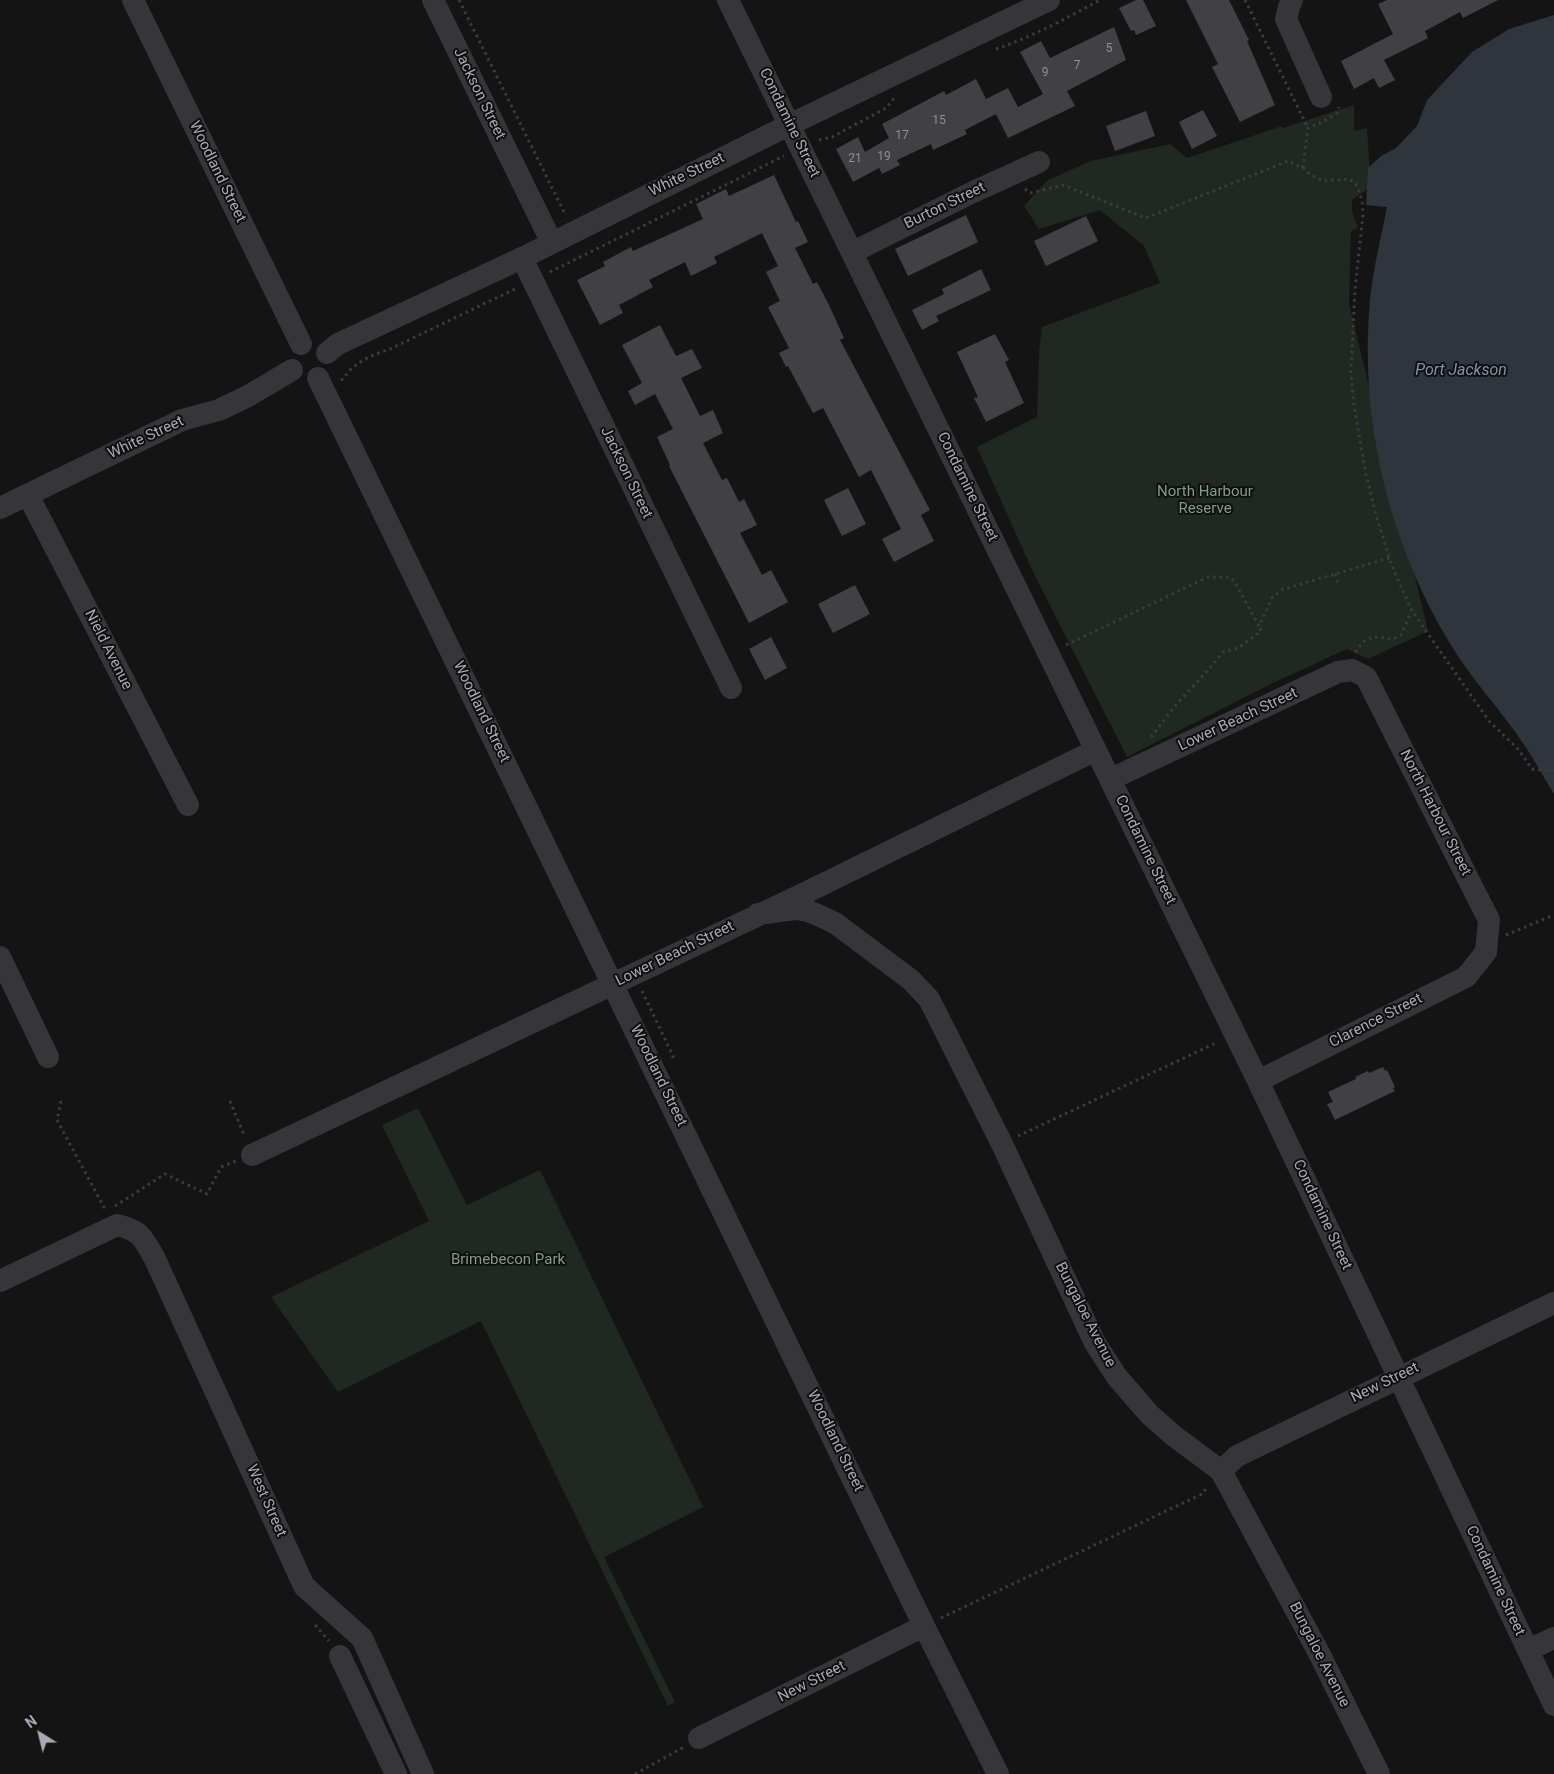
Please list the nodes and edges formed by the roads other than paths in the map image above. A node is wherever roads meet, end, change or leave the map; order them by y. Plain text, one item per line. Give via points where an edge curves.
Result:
1 (133, 0) edge
2 (433, 0) edge
3 (728, 0) edge
4 (1292, 0) edge
5 (1035, 3) edge
6 (1321, 97) dead end
7 (789, 125) junction
8 (1039, 162) dead end
9 (552, 243) junction
10 (853, 252) junction
11 (522, 258) junction
12 (301, 344) junction
13 (327, 353) junction
14 (292, 370) junction
15 (327, 381) junction
16 (28, 495) junction
17 (0, 508) edge
18 (1366, 677) joint
19 (731, 688) dead end
20 (1096, 750) junction
21 (1111, 780) junction
22 (188, 805) dead end
23 (758, 914) junction
24 (1486, 952) joint
25 (0, 957) edge
26 (613, 984) junction
27 (48, 1057) dead end
28 (1258, 1081) junction
29 (252, 1155) road end
30 (0, 1281) edge
31 (1554, 1303) edge
32 (1398, 1377) junction
33 (1221, 1471) junction
34 (924, 1626) junction
35 (1554, 1638) edge
36 (1528, 1650) junction
37 (340, 1656) dead end
38 (1554, 1705) edge
39 (699, 1738) road end
40 (396, 1774) edge
41 (423, 1774) edge
42 (998, 1774) edge
43 (1379, 1774) edge

1 - 12 street, Woodland Street
2 - 9 street, Jackson Street
3 - 7 street, Condamine Street
4 - 6 street via 1286,19
5 - 7 street, White Street
7 - 9 street, White Street
7 - 10 street, Condamine Street
8 - 10 street, Burton Street via 919,217
9 - 11 street, White Street
10 - 20 street, Condamine Street
11 - 13 street, White Street via 338,344
11 - 19 street, Jackson Street
12 - 13 street via 316,343
12 - 14 street via 293,352
13 - 15 street
14 - 15 street via 307,380
14 - 16 street, White Street via 219,410 182,420
15 - 26 street, Woodland Street
16 - 17 street, White Street
16 - 22 street, Nield Avenue
18 - 21 street, Lower Beach Street via 1352,670 1338,672
18 - 24 street, North Harbour Street via 1489,920
20 - 21 street, Condamine Street
20 - 23 street, Lower Beach Street
21 - 28 street, Condamine Street
23 - 26 street, Lower Beach Street
23 - 33 street, Bungaloe Avenue via 794,909 808,911 835,923 911,980 929,999 1106,1361 1150,1415
24 - 28 street, Clarence Street via 1466,976
25 - 27 street
26 - 29 street, Lower Beach Street
26 - 34 street, Woodland Street
28 - 32 street, Condamine Street
30 - 41 street, West Street via 112,1218 142,1236 156,1259 304,1586 362,1638
31 - 32 street, New Street
32 - 33 street, New Street via 1237,1456
32 - 36 street, Condamine Street
33 - 43 street, Bungaloe Avenue via 1320,1655
34 - 39 street, New Street
34 - 42 street, Woodland Street
35 - 36 street
36 - 38 street, Condamine Street
37 - 40 street

